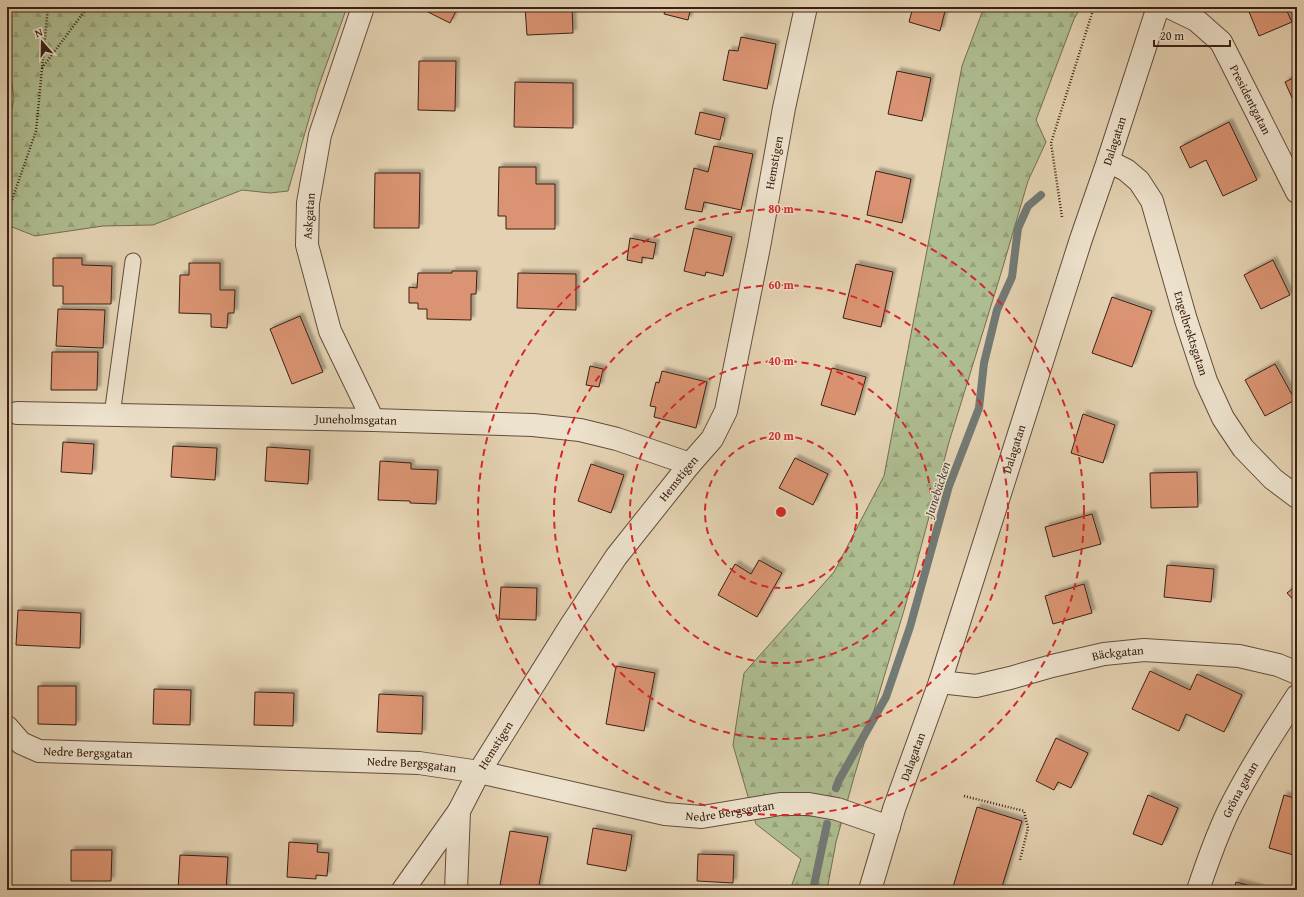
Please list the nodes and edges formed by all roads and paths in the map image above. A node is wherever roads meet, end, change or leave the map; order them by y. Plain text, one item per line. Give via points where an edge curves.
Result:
1 (48, 7) edge
2 (92, 7) edge
3 (363, 7) edge
4 (806, 7) edge
5 (1094, 7) edge
6 (1158, 7) edge
7 (1169, 7) edge
8 (42, 68) junction
9 (1108, 161) junction
10 (1297, 192) edge
11 (7, 214) edge
12 (1062, 221) dead end
13 (133, 261) dead end
14 (17, 413) dead end
15 (112, 415) junction
16 (373, 420) junction
17 (690, 464) junction
18 (1297, 496) edge
19 (1297, 673) edge
20 (940, 682) junction
21 (1297, 696) edge
22 (7, 727) edge
23 (479, 772) junction
24 (964, 796) dead end
25 (459, 811) junction
26 (889, 827) junction
27 (1020, 860) dead end
28 (403, 890) edge
29 (456, 890) edge
30 (870, 890) edge
31 (1198, 890) edge

1 - 8 path
2 - 8 path via 84,12
3 - 16 street, Askgatan via 320,135 308,203 307,245 330,331
4 - 17 street, Hemstigen via 726,411 712,439
5 - 12 path via 1051,143
6 - 9 street, Dalagatan
7 - 10 street, Presidentgatan via 1196,20 1220,42
8 - 11 path via 36,130
9 - 18 street, Engelbrektsgatan via 1126,170 1139,181 1152,201 1186,320 1206,381 1222,418 1243,448 1273,479
9 - 20 street, Dalagatan
13 - 15 lane
14 - 15 street, Juneholmsgatan
15 - 16 street, Juneholmsgatan
16 - 17 street, Juneholmsgatan via 533,425 580,430 617,439
17 - 23 street, Hemstigen via 616,557
19 - 20 street, Bäckgatan via 1278,665 1239,656 1144,650 1104,654 976,686
20 - 26 street, Dalagatan
21 - 31 street, Gröna gatan via 1264,747 1229,810
22 - 23 street, Nedre Bergsgatan via 21,743 39,751 418,763
23 - 25 street, Hemstigen
23 - 26 street, Nedre Bergsgatan via 665,814 702,817 780,804 809,804 837,809
24 - 27 path via 1024,812 1028,828
25 - 28 street, Hemstigen
25 - 29 street
26 - 30 street, Dalagatan

